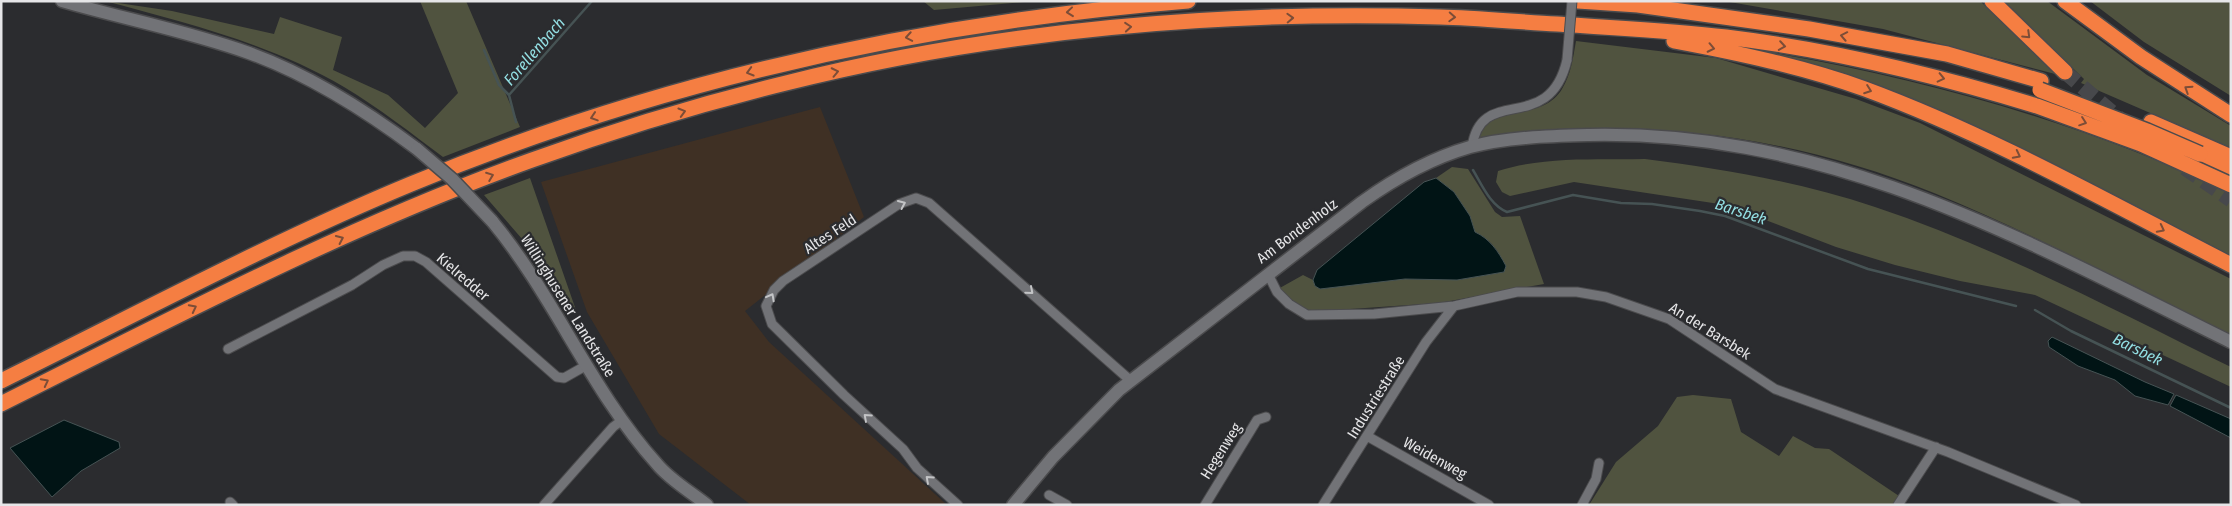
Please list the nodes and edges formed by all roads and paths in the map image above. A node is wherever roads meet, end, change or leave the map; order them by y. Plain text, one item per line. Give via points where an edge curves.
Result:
1 (62, 1) edge
2 (1188, 1) edge
3 (1572, 1) edge
4 (1578, 1) edge
5 (1992, 1) edge
6 (2065, 1) edge
7 (1594, 27) junction
8 (2065, 72) tunnel mouth
9 (2041, 86) junction
10 (2230, 115) edge
11 (1472, 147) junction
12 (2231, 157) edge
13 (2231, 169) edge
14 (2231, 185) edge
15 (2231, 265) edge
16 (1268, 274) junction
17 (1454, 306) junction
18 (2231, 342) edge
19 (228, 349) dead end
20 (588, 365) junction
21 (1, 381) edge
22 (1131, 381) junction
23 (1, 404) edge
24 (1266, 416) dead end
25 (621, 421) junction
26 (1367, 436) junction
27 (1936, 447) junction
28 (1599, 464) dead end
29 (1049, 495) dead end
30 (544, 505) edge
31 (707, 505) edge
32 (958, 505) edge
33 (1014, 505) edge
34 (1067, 505) edge
35 (1205, 505) edge
36 (1324, 505) edge
37 (1489, 505) edge
38 (1582, 505) edge
39 (1898, 505) edge
40 (2076, 505) edge

1 - 20 main road, Willinghusener Landstraße, bridge via 180,31 250,54 315,82 372,116 417,149 492,221 518,252
2 -> 21 highway via 1041,15 865,45 786,62 640,102 410,184 262,251
3 - 11 street, bridge via 1567,60 1561,81 1550,96 1529,106 1495,113 1483,120 1477,127
9 -> 4 highway via 1947,54 1727,16
5 -> 8 highway
10 -> 6 highway via 2141,57
7 -> 14 highway, bridge via 1724,36 1825,52 1966,84 2141,144
7 -> 15 highway via 1722,50 1863,88 1988,140
23 -> 7 highway via 246,282 400,211 529,161 635,125 787,82 975,45 1215,20 1437,16
9 - 12 highway via 2151,122
9 - 13 highway, bridge
11 - 16 main road, Am Bondenholz via 1437,159 1377,191
11 - 18 main road, Am Bondenholz via 1565,136 1672,137 1780,154 1828,166 1872,178 1977,218
16 - 17 street, An der Barsbek via 1288,304 1307,315 1374,314
16 - 22 main road, Am Bondenholz
17 - 26 street, Industriestraße via 1426,342
17 - 27 street, An der Barsbek via 1517,292 1577,292 1606,297 1670,319 1775,389
19 - 20 street, Kielredder via 352,286 383,264 403,256 415,256 426,262 556,378 564,378
20 - 25 main road, Willinghusener Landstraße
32 -> 22 street, Altes Feld via 772,324 766,306 783,281 900,204 916,198 930,203
22 - 33 main road, Am Bondenholz via 1053,456
24 - 35 street, Hegenweg via 1257,420
25 - 30 street
25 - 31 main road, Willinghusener Landstraße via 658,466
26 - 36 street, Industriestraße
26 - 37 street, Weidenweg
27 - 39 street
27 - 40 street, An der Barsbek
28 - 38 street via 1596,480
29 - 34 street

